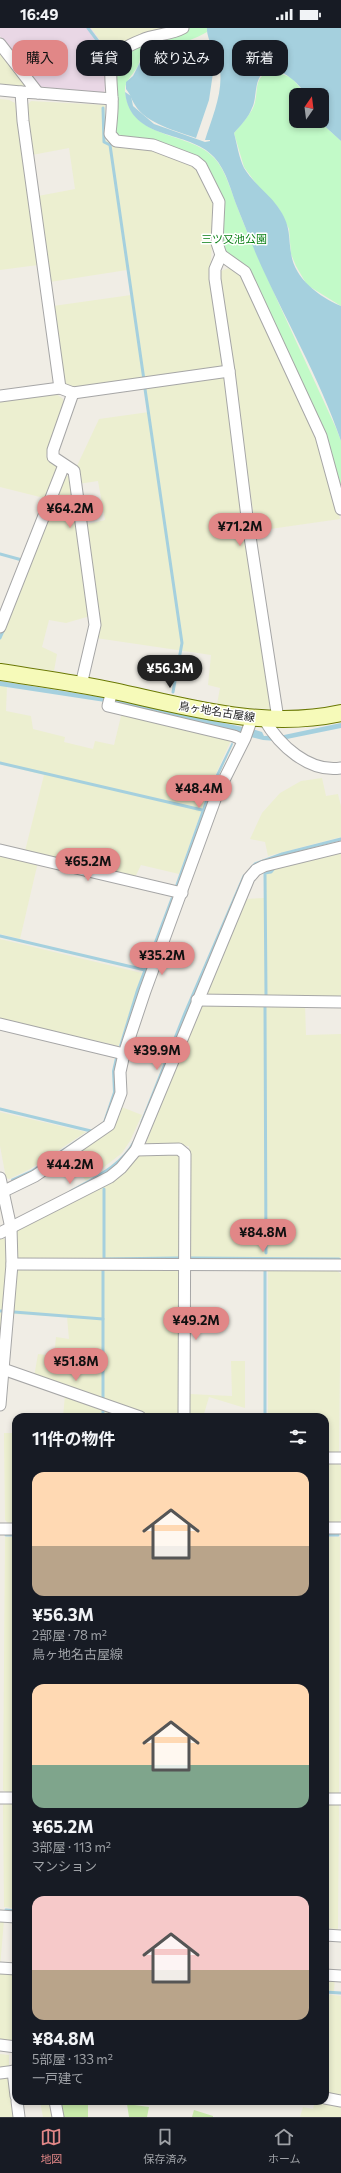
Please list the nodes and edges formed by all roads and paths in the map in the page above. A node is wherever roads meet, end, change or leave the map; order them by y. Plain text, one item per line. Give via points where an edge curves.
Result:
1 (183, 28) edge
2 (0, 44) edge
3 (0, 90) edge
4 (21, 92) junction
5 (38, 93) junction
6 (112, 99) junction
7 (222, 255) junction
8 (229, 371) junction
9 (60, 388) junction
10 (73, 393) junction
11 (0, 396) edge
12 (64, 466) junction
13 (341, 509) edge
14 (0, 627) edge
15 (0, 672) edge
16 (81, 685) junction
17 (110, 697) junction
18 (341, 713) edge
19 (263, 722) junction
20 (244, 739) junction
21 (341, 768) edge
22 (341, 847) edge
23 (0, 850) edge
24 (182, 893) junction
25 (197, 1000) junction
26 (341, 1002) edge
27 (0, 1024) edge
28 (124, 1054) junction
29 (136, 1150) junction
30 (0, 1178) edge
31 (1, 1193) edge
32 (11, 1228) junction
33 (0, 1233) edge
34 (12, 1264) junction
35 (185, 1265) junction
36 (341, 1265) edge
37 (2, 1369) edge
38 (0, 1405) edge
39 (128, 1413) edge
40 (184, 1413) edge
41 (329, 1458) edge
42 (341, 1458) edge
43 (329, 1528) edge
44 (341, 1528) edge
45 (0, 1529) edge
46 (12, 1529) edge
47 (0, 1798) edge
48 (12, 1798) edge
49 (329, 1799) edge
50 (341, 1799) edge
51 (0, 1916) edge
52 (12, 1917) edge
53 (329, 1935) edge
54 (341, 1936) edge
55 (0, 1968) edge
56 (12, 1969) edge
57 (329, 1975) edge
58 (341, 1976) edge
59 (0, 2045) edge
60 (12, 2046) edge
61 (12, 2071) edge
62 (0, 2073) edge
63 (329, 2099) edge
64 (341, 2101) edge
65 (18, 2105) edge
66 (56, 2105) edge
67 (19, 2117) edge
68 (58, 2117) edge

1 - 6 street via 142,39 118,52 110,70
2 - 5 street
3 - 4 street
4 - 5 street
4 - 9 street
5 - 6 street
6 - 7 street via 112,138 116,141 153,145 195,161 201,166 219,202 217,243
7 - 8 street via 215,279
7 - 13 street via 245,272 321,436
8 - 10 street
8 - 19 street via 247,517
9 - 10 street
9 - 11 street
10 - 12 street via 52,457
12 - 14 street
12 - 16 street via 74,471 95,625
15 - 16 main road, 鳥ヶ地名古屋線
16 - 17 main road, 鳥ヶ地名古屋線
17 - 19 main road, 鳥ヶ地名古屋線
17 - 20 street via 108,706
18 - 19 main road, 鳥ヶ地名古屋線
19 - 20 street
19 - 21 street via 303,760 330,770
20 - 24 street via 217,794
22 - 25 street via 256,870 249,878
23 - 24 street
24 - 28 street
25 - 26 street
25 - 29 street
27 - 28 street
28 - 31 street via 120,1072 121,1093 109,1125 35,1176
29 - 32 street via 110,1177
29 - 35 street via 179,1149 185,1154
30 - 31 street
31 - 32 street
32 - 33 street
32 - 34 street
34 - 35 street
34 - 37 street
35 - 36 street
35 - 40 street
37 - 38 street
37 - 39 street
41 - 42 street
43 - 44 street
45 - 46 street
47 - 48 street
49 - 50 street
51 - 52 street
53 - 54 street
55 - 56 street
57 - 58 street
59 - 60 street
61 - 62 street
63 - 64 street
65 - 67 street
66 - 68 street

